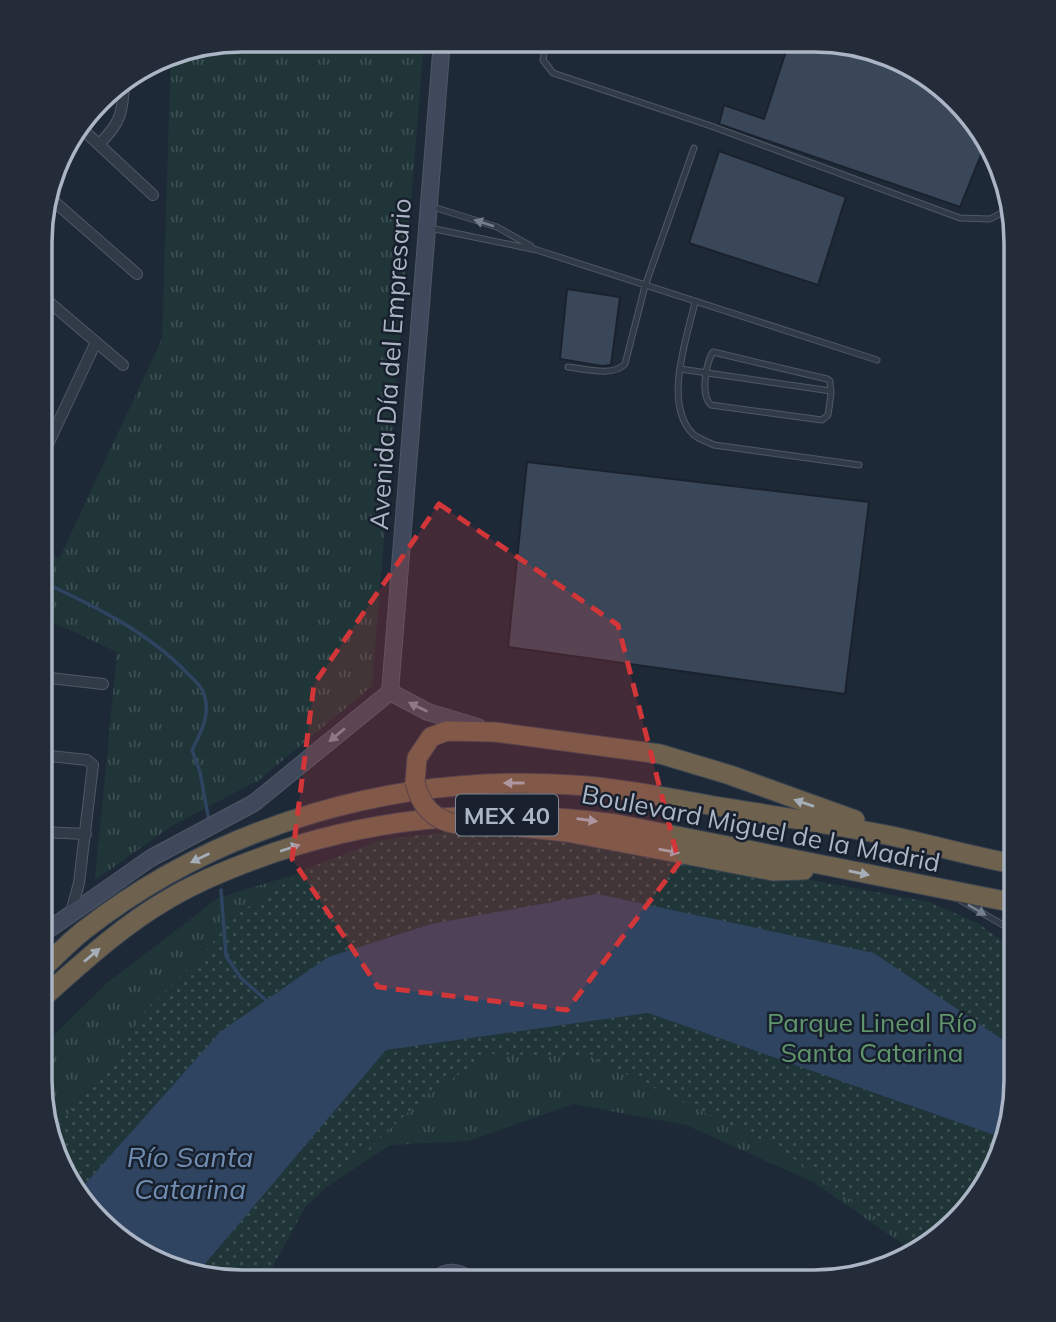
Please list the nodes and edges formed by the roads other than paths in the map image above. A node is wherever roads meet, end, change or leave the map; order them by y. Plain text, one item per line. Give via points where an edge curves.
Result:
1 (441, 53) edge
2 (543, 53) edge
3 (123, 95) edge
4 (87, 134) edge
5 (99, 144) junction
6 (694, 148) dead end
7 (153, 195) dead end
8 (57, 205) edge
9 (427, 205) junction
10 (1001, 213) edge
11 (426, 227) junction
12 (537, 250) junction
13 (137, 274) dead end
14 (645, 286) junction
15 (695, 302) junction
16 (53, 305) edge
17 (96, 342) junction
18 (877, 360) dead end
19 (123, 365) dead end
20 (568, 368) dead end
21 (680, 369) junction
22 (707, 373) junction
23 (831, 391) junction
24 (53, 432) edge
25 (859, 465) dead end
26 (53, 678) edge
27 (103, 684) dead end
28 (390, 692) junction
29 (495, 732) junction
30 (53, 756) edge
31 (53, 833) edge
32 (86, 834) junction
33 (890, 836) junction
34 (1003, 861) edge
35 (819, 865) junction
36 (939, 888) junction
37 (1003, 901) edge
38 (73, 907) junction
39 (53, 921) edge
40 (53, 924) edge
41 (1003, 925) edge
42 (53, 959) edge
43 (53, 989) edge

1 - 9 street, Avenida Día del Empresario
2 - 10 lane via 542,60 553,73 960,218 990,219
3 - 5 street via 122,113
4 - 5 street
5 - 7 street
6 - 14 lane
8 - 13 street
9 - 11 street, Avenida Día del Empresario
12 -> 9 lane via 497,227
11 - 12 lane
11 - 28 street, Avenida Día del Empresario
12 - 14 lane
14 - 15 lane
14 - 20 lane via 625,364 612,371
15 - 18 lane
15 - 21 lane
16 - 17 street
17 - 19 street
17 - 24 street
21 - 22 lane
21 - 25 lane via 680,408 694,435 714,445
22 - 23 lane
22 - 23 lane via 710,355 718,352 827,379
22 - 23 lane via 706,401 721,407 826,419
26 - 27 street
29 -> 28 street via 428,712
28 -> 38 street via 254,803 171,846
33 -> 29 highway via 679,759
29 -> 35 highway, bridge via 447,731 430,738 416,760 415,778 421,801 434,816 456,824 567,832 773,871
30 - 32 street via 87,760 93,765
31 - 32 street
32 - 38 street
33 - 34 highway, Boulevard Miguel de la Madrid / MEX 40
33 -> 42 highway, Boulevard Miguel de la Madrid / MEX 40 via 626,790 511,783 432,788 281,822 190,863 125,901
35 -> 36 highway, Boulevard Miguel de la Madrid / MEX 40
43 -> 35 highway, Boulevard Miguel de la Madrid / MEX 40 via 115,935 166,900 250,861 370,826 472,816 560,816
36 - 37 highway, Boulevard Miguel de la Madrid / MEX 40
36 -> 41 lane
38 - 39 street
38 - 40 street

